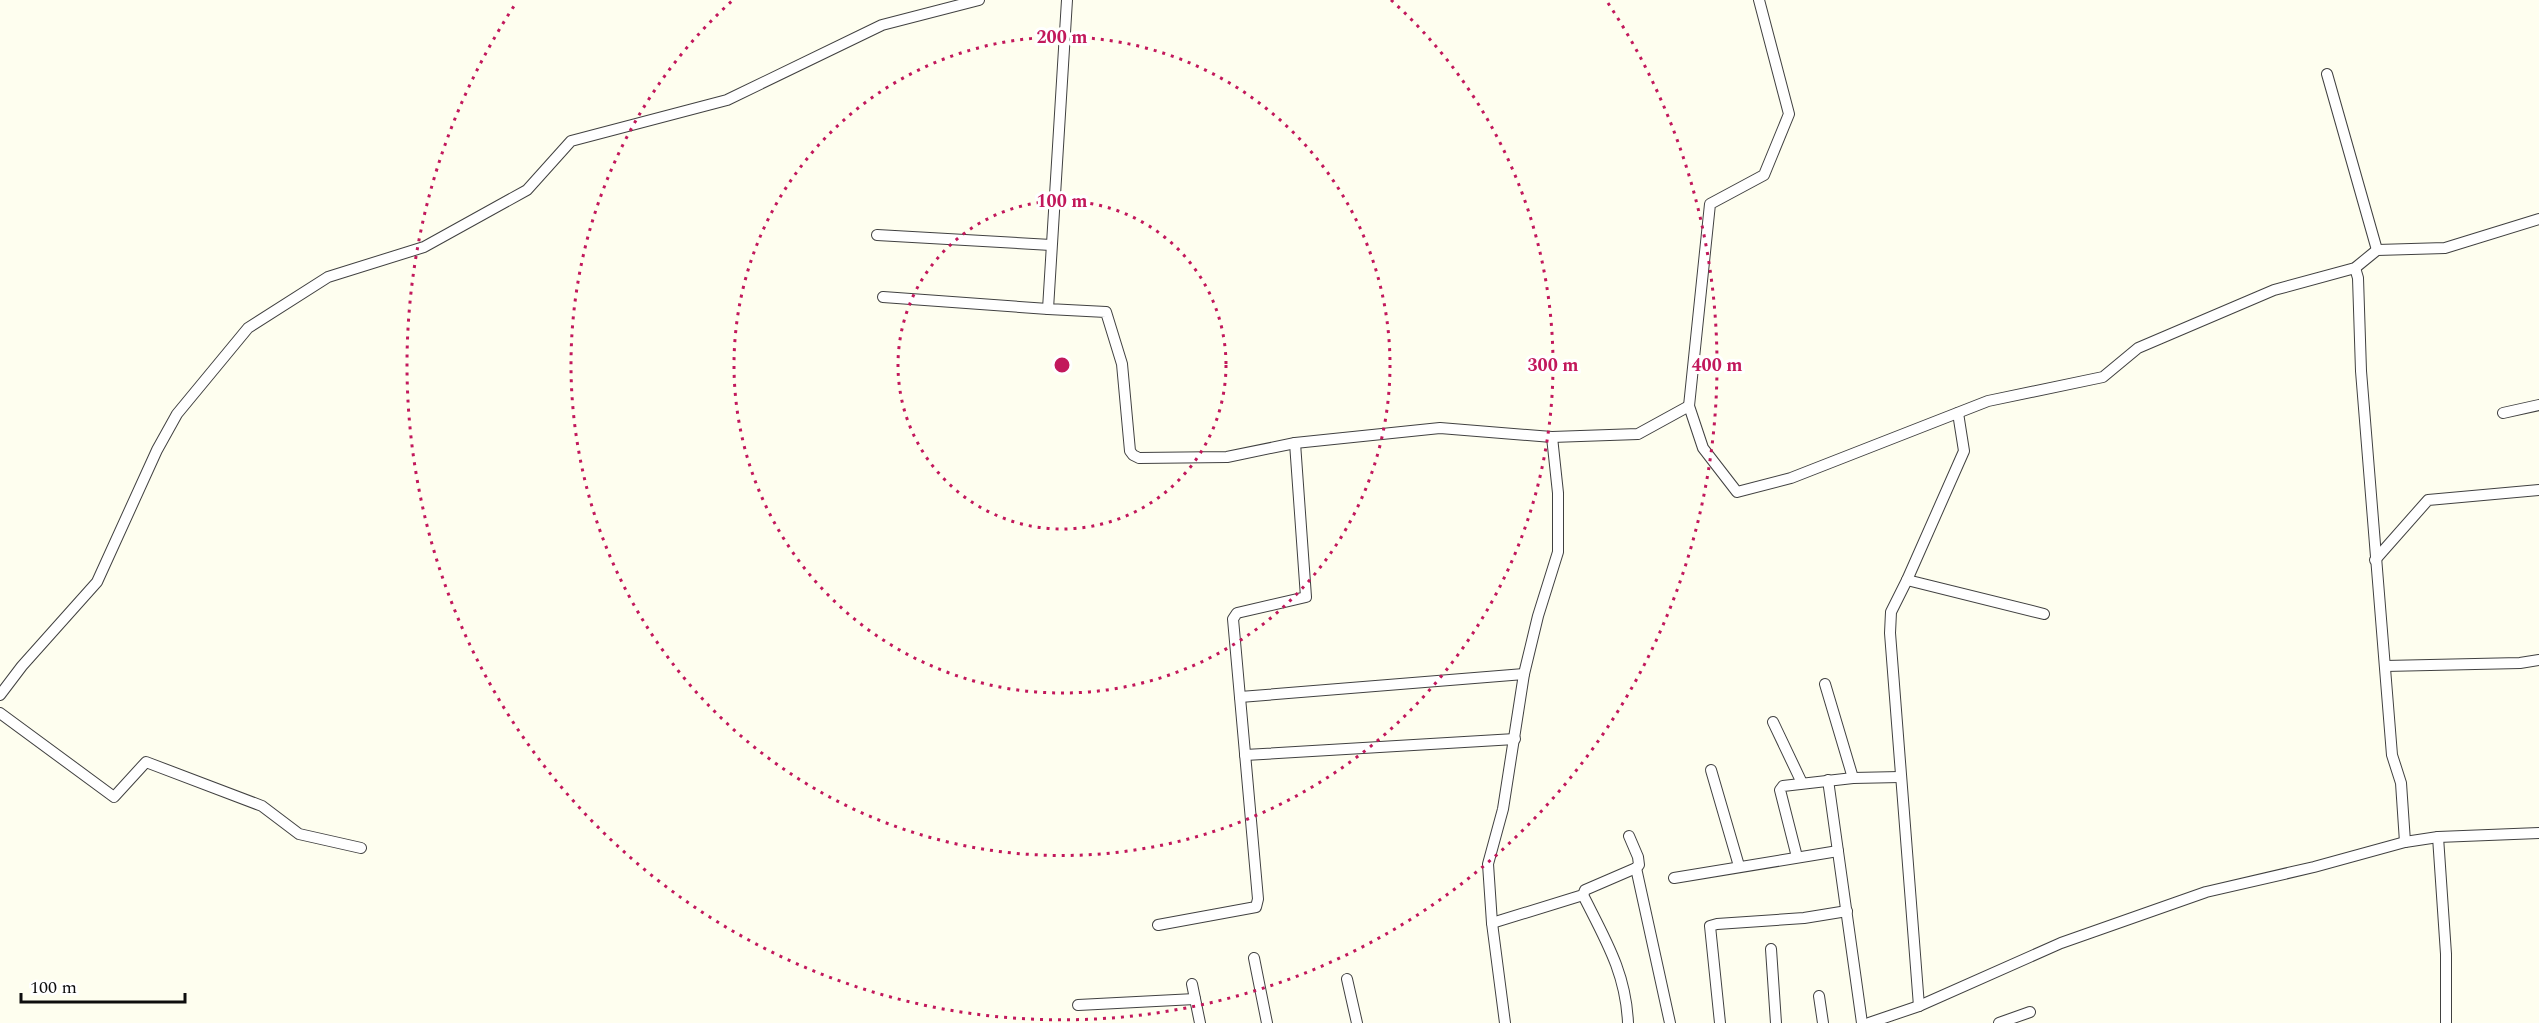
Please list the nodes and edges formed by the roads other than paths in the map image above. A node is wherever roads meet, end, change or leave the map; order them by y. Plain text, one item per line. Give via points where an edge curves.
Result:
1 (979, 0) edge
2 (1066, 0) edge
3 (1759, 0) edge
4 (2327, 74) dead end
5 (2539, 219) edge
6 (877, 235) dead end
7 (1051, 245) junction
8 (2377, 250) junction
9 (2355, 268) junction
10 (883, 297) dead end
11 (1048, 309) junction
12 (2539, 405) edge
13 (1689, 406) junction
14 (1958, 413) junction
15 (2503, 413) dead end
16 (1552, 437) junction
17 (1294, 443) junction
18 (2539, 490) edge
19 (2375, 560) junction
20 (1908, 580) junction
21 (2044, 614) dead end
22 (2539, 660) edge
23 (2385, 666) junction
24 (1524, 674) junction
25 (1825, 684) dead end
26 (0, 695) edge
27 (1240, 697) junction
28 (0, 713) edge
29 (1773, 722) dead end
30 (1515, 739) junction
31 (1245, 755) junction
32 (1711, 770) dead end
33 (1900, 777) junction
34 (1853, 778) junction
35 (1828, 780) junction
36 (1802, 783) junction
37 (2539, 833) edge
38 (1629, 836) dead end
39 (2438, 837) junction
40 (2405, 842) junction
41 (361, 848) dead end
42 (1838, 851) junction
43 (1797, 857) junction
44 (1739, 866) junction
45 (1636, 868) junction
46 (1674, 878) dead end
47 (1583, 895) junction
48 (1846, 911) junction
49 (1492, 923) junction
50 (1158, 925) dead end
51 (1771, 949) dead end
52 (1254, 958) dead end
53 (1347, 979) dead end
54 (1192, 984) dead end
55 (1819, 996) dead end
56 (1195, 999) junction
57 (1078, 1005) dead end
58 (1919, 1006) junction
59 (2030, 1012) dead end
60 (1200, 1023) edge
61 (1267, 1023) edge
62 (1357, 1023) edge
63 (1505, 1023) edge
64 (1628, 1023) edge
65 (1670, 1023) edge
66 (1720, 1023) edge
67 (1776, 1023) edge
68 (1823, 1023) edge
69 (1862, 1023) edge
70 (1869, 1023) edge
71 (1999, 1023) edge
72 (2446, 1023) edge

1 - 26 street via 882,25 727,100 571,141 527,190 424,247 328,277 248,328 177,414 97,582
2 - 7 street
3 - 13 street via 1789,114 1764,175 1710,204
4 - 8 street
5 - 8 street via 2445,248
6 - 7 street
7 - 11 street
8 - 9 street
9 - 14 street via 2274,290 2138,348 2103,377 1988,401
9 - 19 street
10 - 11 street
11 - 17 street via 1106,312 1122,364 1132,455 1227,457
12 - 15 street
13 - 14 street via 1703,448 1737,492 1791,478
13 - 16 street via 1638,434
14 - 20 street via 1964,451
16 - 17 street via 1440,428
16 - 24 street via 1558,493 1558,552
17 - 27 street via 1306,597 1234,615
18 - 19 street via 2428,500
19 - 23 street
20 - 21 street
20 - 33 street via 1891,612 1890,633
22 - 23 street
23 - 40 street via 2391,755 2401,783
24 - 27 street
24 - 30 street
25 - 34 street
27 - 31 street
28 - 41 street via 114,796 146,762 262,807 299,834
29 - 36 street
30 - 31 street
30 - 49 street via 1503,809 1488,864
31 - 50 street via 1256,907
32 - 44 street
33 - 34 street
33 - 58 street
34 - 35 street
35 - 36 street
35 - 42 street
36 - 43 street via 1785,784 1780,790
37 - 39 street
38 - 45 street via 1638,857
39 - 40 street
39 - 72 street
40 - 58 street via 2206,892 2061,943
42 - 43 street
42 - 48 street
43 - 44 street
44 - 46 street
45 - 47 street via 1585,890
45 - 65 street
47 - 49 street
47 - 64 street via 1619,967
48 - 66 street via 1710,926
48 - 69 street
49 - 63 street
51 - 67 street
52 - 61 street
53 - 62 street
54 - 56 street
55 - 68 street
56 - 57 street
56 - 60 street
58 - 70 street
59 - 71 street

